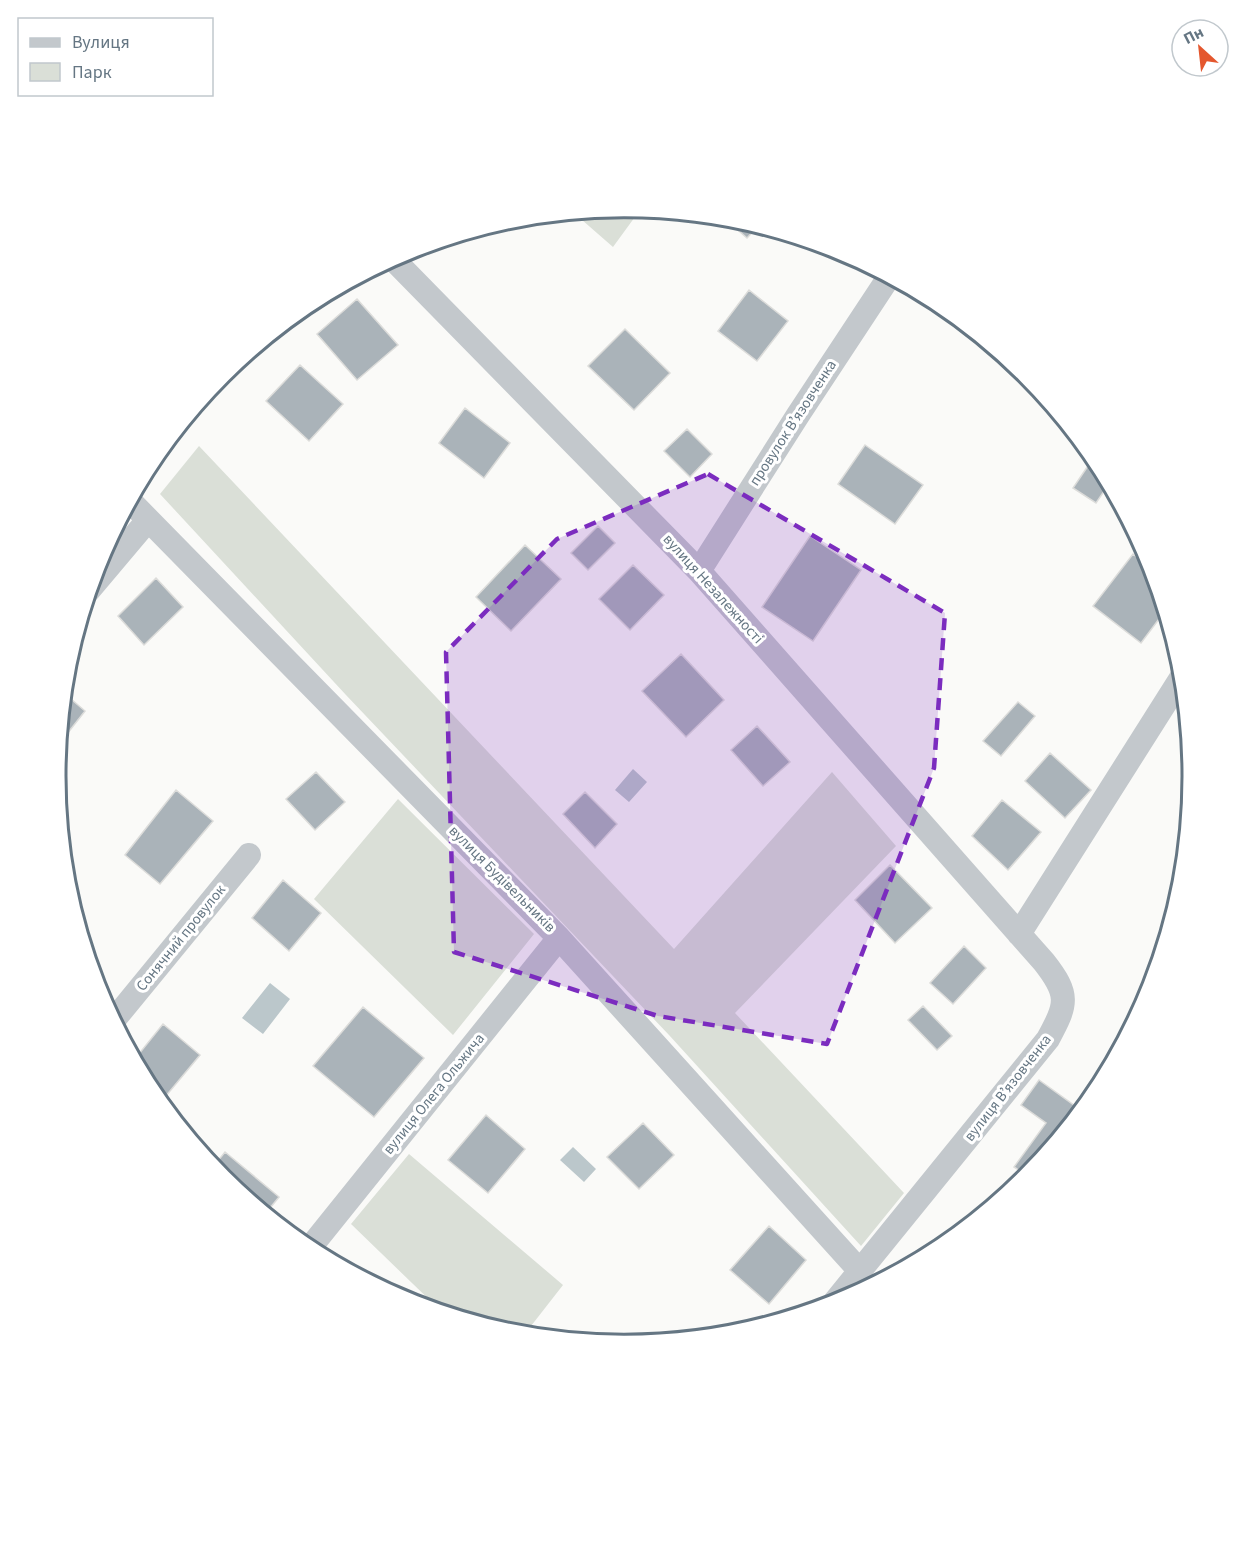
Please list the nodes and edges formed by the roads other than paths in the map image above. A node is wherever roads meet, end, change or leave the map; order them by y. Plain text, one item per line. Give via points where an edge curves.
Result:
1 (400, 265) edge
2 (885, 283) edge
3 (136, 507) edge
4 (148, 519) junction
5 (105, 570) edge
6 (699, 571) junction
7 (1174, 688) edge
8 (249, 855) dead end
9 (1018, 934) junction
10 (560, 938) junction
11 (119, 1013) edge
12 (315, 1241) edge
13 (860, 1271) junction
14 (846, 1289) edge

1 - 6 street, вулиця Незалежності
2 - 6 street, провулок Вʼязовченка
3 - 4 street, вулиця Будівельників
4 - 5 street
4 - 10 street, вулиця Будівельників
6 - 9 street, вулиця Незалежності
7 - 9 street
8 - 11 street, Сонячний провулок
9 - 13 street, вулиця Вʼязовченка via 1058,979 1064,999 1061,1015 1048,1039
10 - 12 street, вулиця Олега Ольжича
10 - 13 street, вулиця Будівельників
13 - 14 street, вулиця Вʼязовченка

